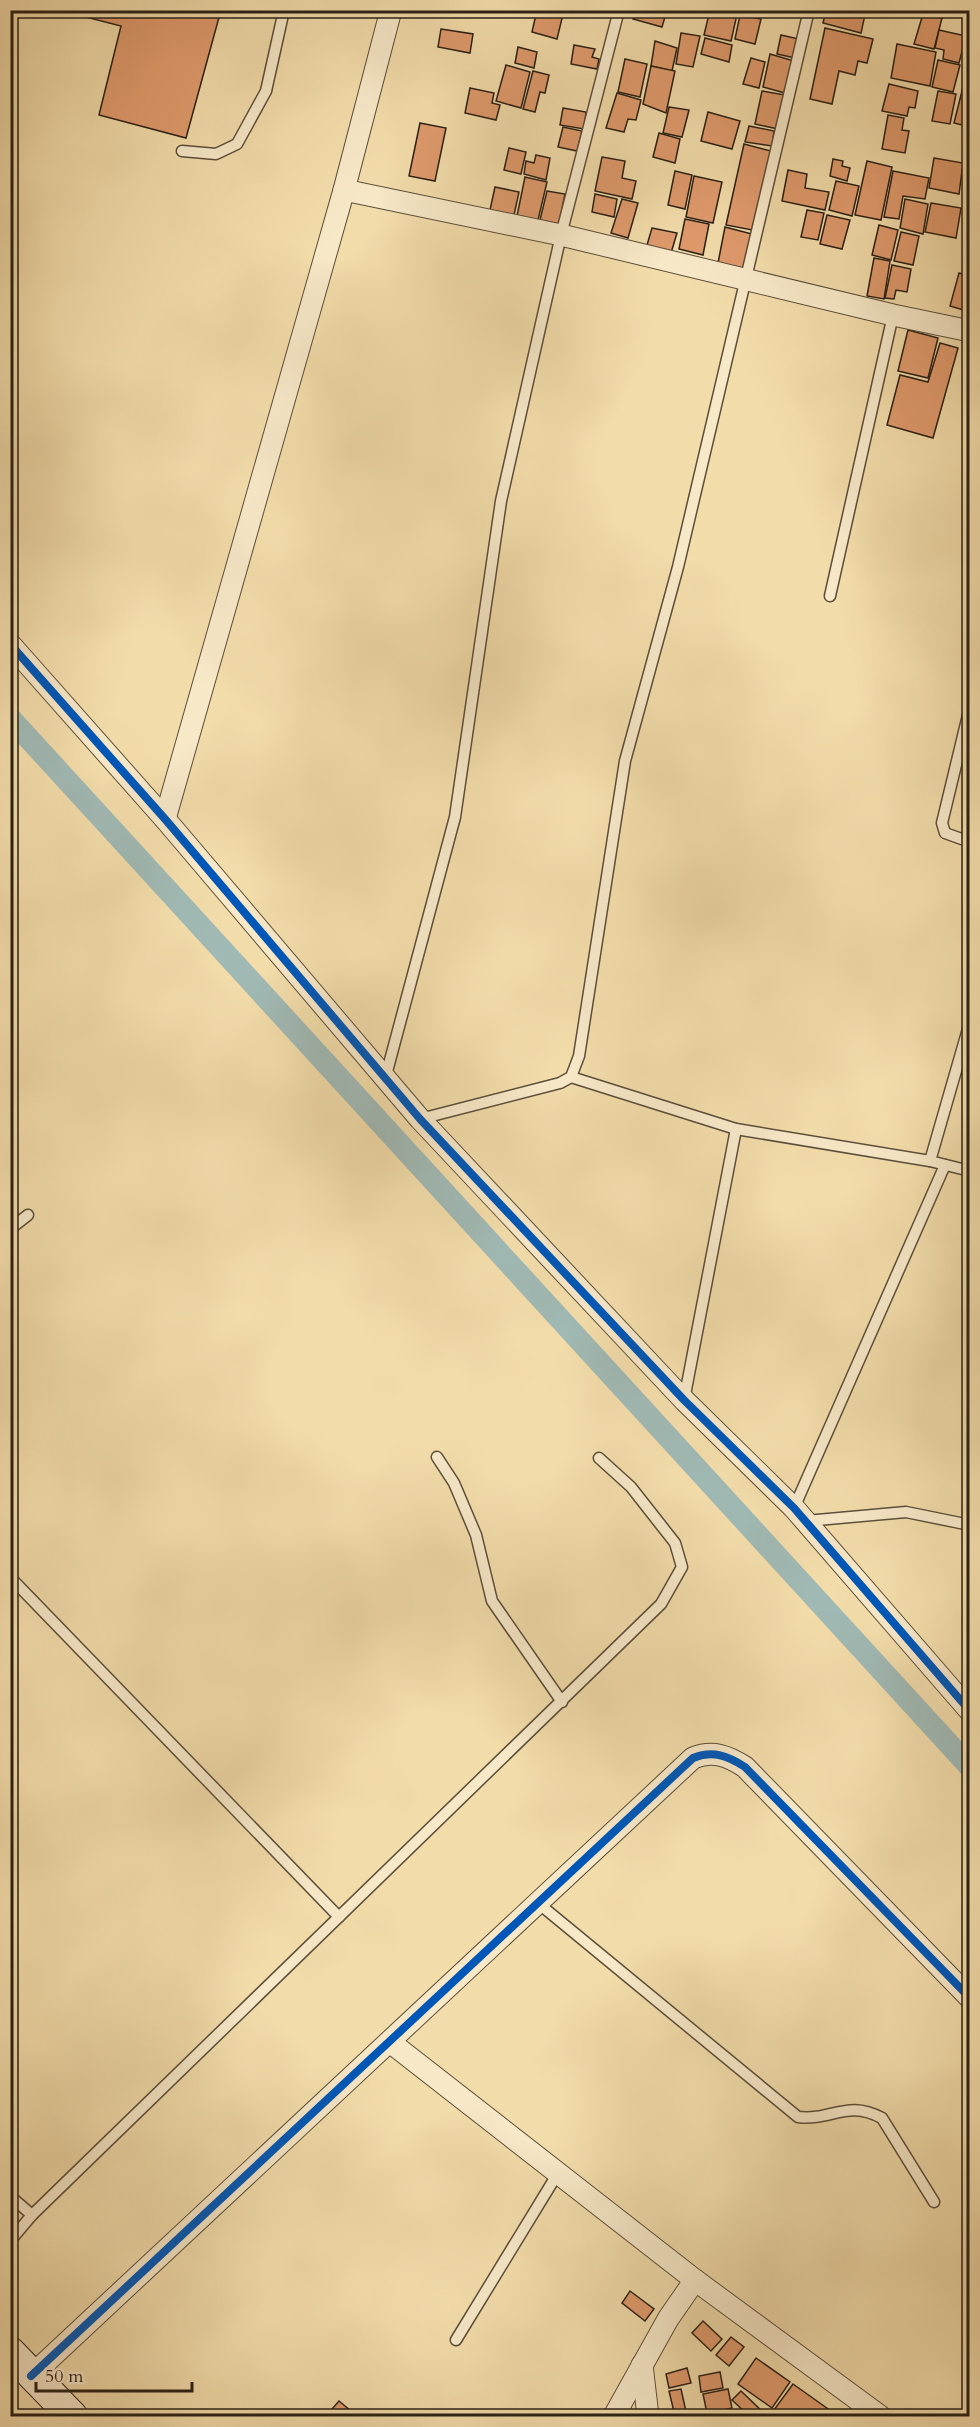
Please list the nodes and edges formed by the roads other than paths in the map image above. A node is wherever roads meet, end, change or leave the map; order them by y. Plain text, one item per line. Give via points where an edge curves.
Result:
1 (284, 10) edge
2 (391, 10) edge
3 (619, 10) edge
4 (809, 10) edge
5 (182, 151) dead end
6 (344, 190) junction
7 (561, 235) junction
8 (744, 280) junction
9 (893, 315) junction
10 (969, 331) edge
11 (830, 596) dead end
12 (10, 644) edge
13 (969, 712) edge
14 (165, 819) junction
15 (969, 842) edge
16 (969, 1022) edge
17 (571, 1077) junction
18 (385, 1079) junction
19 (420, 1119) junction
20 (736, 1129) junction
21 (930, 1161) junction
22 (945, 1165) junction
23 (969, 1171) edge
24 (28, 1215) dead end
25 (10, 1229) edge
26 (684, 1400) junction
27 (437, 1457) dead end
28 (599, 1458) dead end
29 (800, 1514) junction
30 (969, 1525) edge
31 (10, 1577) edge
32 (562, 1702) junction
33 (969, 1711) edge
34 (538, 1903) junction
35 (339, 1917) junction
36 (969, 1998) edge
37 (390, 2042) junction
38 (558, 2173) junction
39 (10, 2196) edge
40 (934, 2202) dead end
41 (32, 2216) junction
42 (10, 2241) edge
43 (695, 2280) junction
44 (456, 2340) dead end
45 (10, 2352) edge
46 (642, 2365) junction
47 (31, 2376) junction
48 (72, 2416) edge
49 (614, 2416) edge
50 (648, 2416) edge
51 (880, 2416) edge

1 - 5 lane via 266,91 237,144 216,154
2 - 6 street
3 - 7 lane
4 - 8 lane
6 - 7 street
6 - 14 street
7 - 8 street
7 - 18 lane via 501,501 455,817
8 - 9 street
8 - 17 lane via 678,567 625,761 579,1056
9 - 10 street
9 - 11 lane
12 - 14 street
13 - 15 lane via 942,823 945,833
14 - 18 street
16 - 21 lane
17 - 19 lane
17 - 20 lane
18 - 19 street
19 - 26 street
20 - 21 lane
20 - 26 lane
21 - 22 lane
22 - 23 lane
22 - 29 lane
24 - 25 lane
26 - 29 street
27 - 32 lane via 454,1483 477,1535 492,1601
28 - 32 lane via 631,1487 675,1543 682,1567 662,1604
29 - 30 lane via 906,1512
29 - 33 street
31 - 35 lane
32 - 35 lane
34 - 36 street via 693,1758 716,1754 745,1767
34 - 37 street
34 - 40 lane via 798,2117 813,2119 852,2109 868,2110 882,2118
35 - 41 lane
37 - 38 street
37 - 47 street
38 - 43 street
38 - 44 lane
39 - 41 lane
41 - 42 lane
43 - 46 street
43 - 51 street
45 - 47 street
46 - 49 street
46 - 50 street
47 - 48 street

